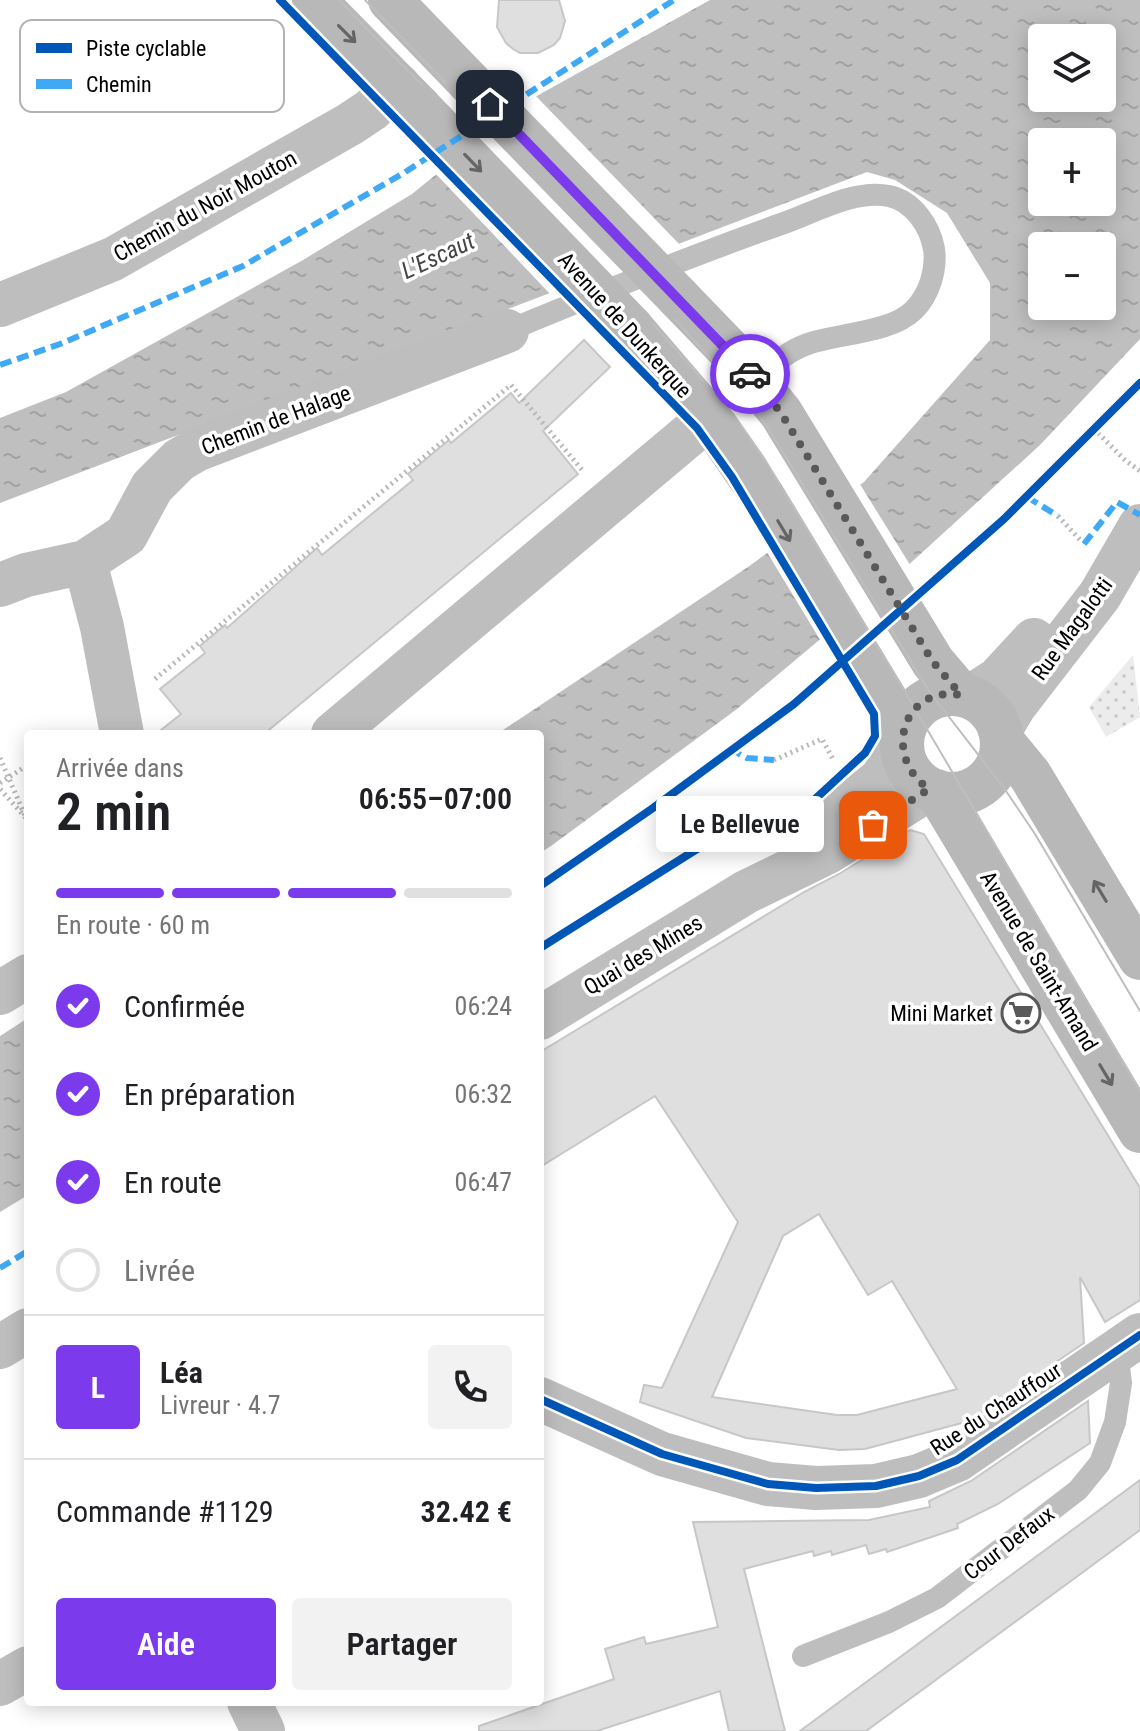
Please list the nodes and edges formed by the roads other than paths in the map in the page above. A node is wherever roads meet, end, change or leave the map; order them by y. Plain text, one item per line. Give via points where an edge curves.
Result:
1 (314, 0) edge
2 (390, 0) edge
3 (399, 87) junction
4 (0, 305) edge
5 (507, 331) joint
6 (755, 380) junction
7 (709, 418) junction
8 (1140, 524) edge
9 (85, 562) junction
10 (0, 585) edge
11 (966, 696) junction
12 (120, 722) edge
13 (897, 728) junction
14 (338, 730) edge
15 (1001, 736) junction
16 (933, 790) junction
17 (746, 892) junction
18 (1140, 958) edge
19 (24, 978) edge
20 (0, 993) edge
21 (544, 1016) edge
22 (1140, 1131) edge
23 (24, 1332) edge
24 (1128, 1342) edge
25 (0, 1347) edge
26 (544, 1401) edge
27 (803, 1656) dead end
28 (24, 1670) edge
29 (0, 1684) edge
30 (251, 1706) edge
31 (263, 1731) edge

1 -> 3 main road, Avenue de Dunkerque
2 - 6 main road, bridge
3 - 4 street, Chemin du Noir Mouton via 350,124 145,242
3 -> 7 main road, Avenue de Dunkerque, bridge via 631,327
5 - 6 lane via 678,260 852,199 887,196 917,213 935,256 932,279 914,310 885,326 804,345
5 - 9 street, Chemin de Halage via 196,450 152,487 126,535
6 - 11 main road via 792,429 933,662
7 -> 13 main road, Avenue de Dunkerque via 764,498
7 - 14 street
8 - 11 street, Rue Magalotti via 1007,671
8 - 15 street, Rue Magalotti via 1100,595 1015,705
9 - 10 street, Chemin de Halage
9 - 12 street
11 - 13 main road via 945,694 926,701
11 - 15 main road via 989,710
13 - 16 main road via 912,774
13 - 17 street, Quai des Mines via 881,779
15 - 16 main road via 998,763 982,784 958,794
18 -> 15 main road
16 - 17 street, Quai des Mines via 826,853
16 -> 22 main road, Avenue de Saint-Amand
17 - 21 street, Quai des Mines
19 - 20 street
23 - 25 street
24 - 26 street, Rue du Chauffour via 957,1460 876,1486 768,1484 662,1454
24 - 27 lane, Cour Defaux via 1115,1422 1100,1463 1078,1490 937,1598
28 - 29 street
30 - 31 street

